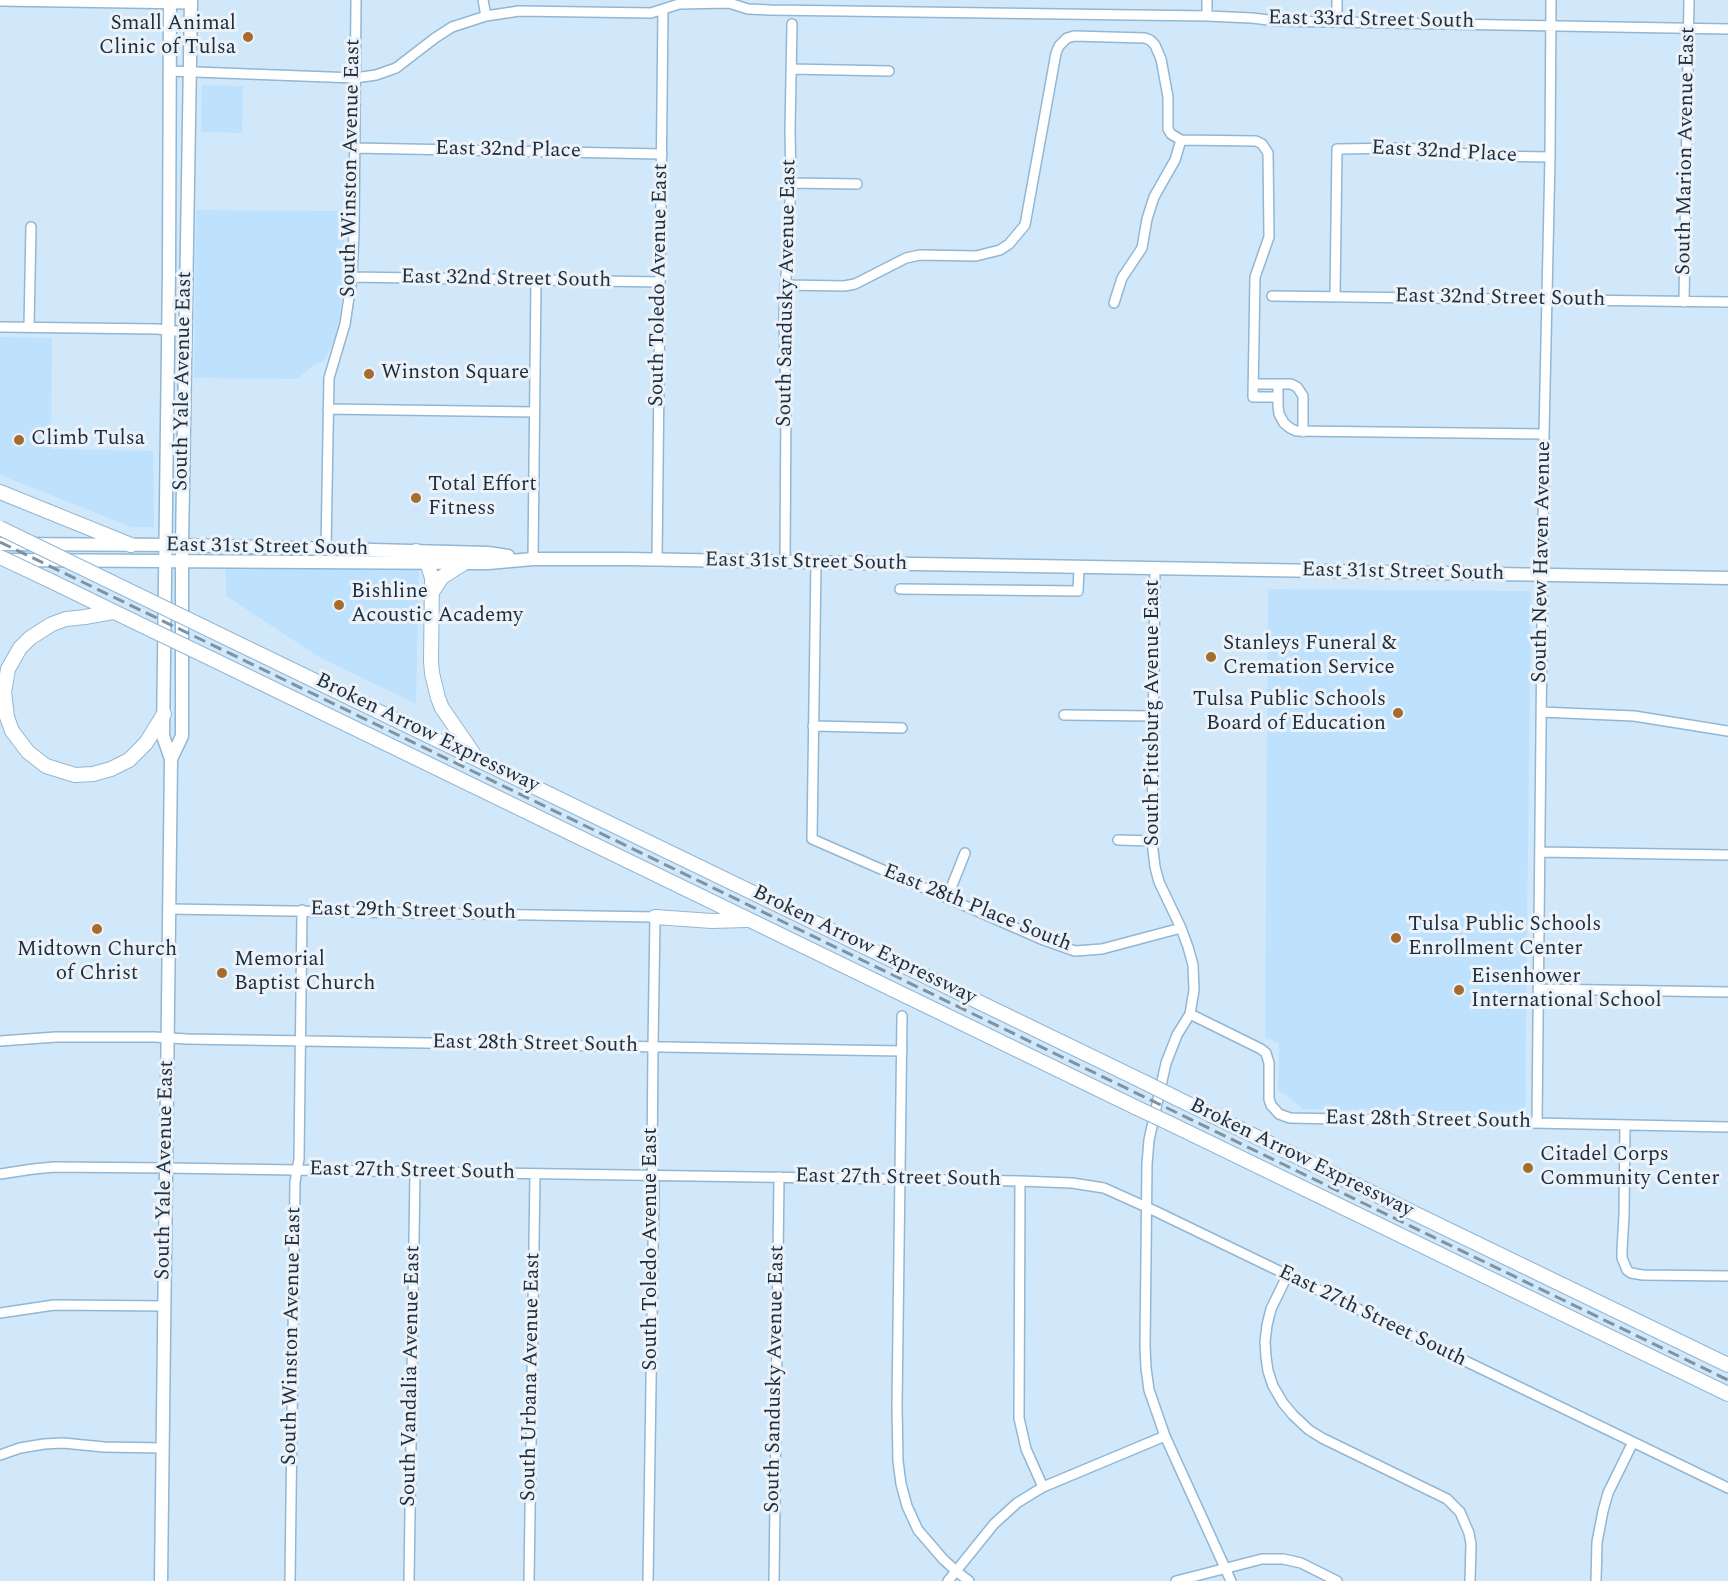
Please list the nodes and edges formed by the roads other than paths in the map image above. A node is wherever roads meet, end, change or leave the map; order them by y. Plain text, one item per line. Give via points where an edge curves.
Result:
1 (356, 0) edge
2 (483, 0) edge
3 (1207, 0) edge
4 (1337, 0) edge
5 (1551, 0) edge
6 (1689, 0) edge
7 (0, 1) edge
8 (23, 1) edge
9 (170, 2) edge
10 (191, 2) edge
11 (606, 2) dead end
12 (729, 2) edge
13 (663, 10) junction
14 (606, 12) junction
15 (486, 16) junction
16 (1207, 16) junction
17 (1337, 22) junction
18 (792, 24) dead end
19 (1550, 26) junction
20 (1689, 28) junction
21 (1728, 29) edge
22 (791, 69) junction
23 (169, 71) junction
24 (889, 71) dead end
25 (190, 72) junction
26 (355, 78) junction
27 (1181, 140) junction
28 (355, 148) junction
29 (662, 154) junction
30 (1550, 157) junction
31 (791, 183) junction
32 (857, 184) dead end
33 (31, 227) dead end
34 (352, 277) junction
35 (536, 280) junction
36 (660, 282) junction
37 (786, 285) junction
38 (1272, 296) dead end
39 (1335, 297) junction
40 (1546, 301) junction
41 (1684, 302) junction
42 (1114, 303) dead end
43 (1728, 303) edge
44 (0, 327) edge
45 (29, 327) junction
46 (168, 329) junction
47 (185, 332) junction
48 (1253, 384) junction
49 (1278, 384) junction
50 (1278, 397) junction
51 (328, 409) junction
52 (534, 411) junction
53 (1303, 432) junction
54 (1544, 434) junction
55 (0, 492) edge
56 (0, 528) edge
57 (0, 544) edge
58 (131, 545) junction
59 (165, 545) junction
60 (182, 545) junction
61 (326, 549) junction
62 (416, 551) junction
63 (0, 558) edge
64 (533, 559) junction
65 (657, 560) junction
66 (165, 561) junction
67 (183, 561) junction
68 (427, 562) junction
69 (785, 562) junction
70 (464, 563) junction
71 (816, 563) junction
72 (1079, 567) junction
73 (1155, 568) junction
74 (1544, 575) junction
75 (1728, 578) edge
76 (900, 589) dead end
77 (432, 592) junction
78 (113, 612) junction
79 (1541, 712) junction
80 (164, 714) junction
81 (1064, 715) dead end
82 (1153, 716) junction
83 (813, 726) junction
84 (902, 728) dead end
85 (1728, 731) edge
86 (477, 758) junction
87 (171, 759) junction
88 (1118, 840) dead end
89 (1152, 841) junction
90 (1540, 852) junction
91 (965, 853) dead end
92 (1728, 855) edge
93 (947, 898) junction
94 (170, 909) junction
95 (302, 910) junction
96 (655, 917) junction
97 (749, 920) junction
98 (1181, 928) junction
99 (1538, 989) junction
100 (1728, 992) edge
101 (1190, 1014) junction
102 (902, 1016) dead end
103 (168, 1038) junction
104 (0, 1041) edge
105 (301, 1041) junction
106 (653, 1047) junction
107 (902, 1051) junction
108 (1537, 1123) junction
109 (1625, 1125) junction
110 (1728, 1127) edge
111 (166, 1168) junction
112 (297, 1170) junction
113 (415, 1171) junction
114 (0, 1174) edge
115 (535, 1174) junction
116 (653, 1176) junction
117 (779, 1177) junction
118 (900, 1179) junction
119 (1020, 1182) junction
120 (1147, 1207) junction
121 (1287, 1276) junction
122 (1728, 1276) edge
123 (165, 1306) junction
124 (0, 1313) edge
125 (1728, 1365) edge
126 (1728, 1394) edge
127 (1165, 1436) junction
128 (1633, 1442) junction
129 (163, 1448) junction
130 (0, 1455) edge
131 (1043, 1487) junction
132 (1728, 1488) edge
133 (1225, 1568) junction
134 (956, 1571) junction
135 (161, 1581) edge
136 (290, 1581) edge
137 (409, 1581) edge
138 (529, 1581) edge
139 (648, 1581) edge
140 (774, 1581) edge
141 (948, 1581) edge
142 (969, 1581) edge
143 (1176, 1581) edge
144 (1231, 1581) edge
145 (1337, 1581) edge
146 (1470, 1581) edge
147 (1596, 1581) edge

1 - 26 street, South Winston Avenue East
2 - 15 street
3 - 16 street
4 - 17 street
5 - 19 street, South New Haven Avenue
6 - 20 street, South Marion Avenue East
7 - 8 street
8 - 9 street
9 - 10 street
9 - 23 main road, South Yale Avenue East
10 - 25 main road, South Yale Avenue East
11 - 14 street
12 - 13 street, East 33rd Street South via 680,4
12 - 16 street, East 33rd Street South via 748,9 770,10
13 - 14 street, East 33rd Street South
13 - 29 street, South Toledo Avenue East
14 - 15 street, East 33rd Street South via 519,11
15 - 26 street, East 33rd Street South via 443,32 396,68
16 - 17 street, East 33rd Street South
17 - 19 street, East 33rd Street South
18 - 22 street, South Sandusky Avenue East
19 - 20 street, East 33rd Street South
19 - 30 street, South New Haven Avenue
20 - 21 street, East 33rd Street South
20 - 41 street, South Marion Avenue East
22 - 24 street
22 - 31 street, South Sandusky Avenue East
23 - 25 street, East 33rd Street South
23 - 46 main road, South Yale Avenue East
25 - 26 street, East 33rd Street South
25 - 47 main road, South Yale Avenue East
26 - 28 street, South Winston Avenue East
27 - 37 street via 1168,129 1166,78 1150,40 1067,38 1056,53 1025,225 1009,244 976,256 906,258 855,284
27 - 42 street via 1175,160 1154,197 1142,248 1122,278
27 - 48 street via 1251,140 1262,144 1268,153 1269,237 1255,277
28 - 29 street, East 32nd Place
28 - 34 street, South Winston Avenue East
29 - 36 street, South Toledo Avenue East
30 - 39 street, East 32nd Place via 1404,148 1337,149
30 - 40 street, South New Haven Avenue
31 - 32 street
31 - 37 street, South Sandusky Avenue East
33 - 45 street
34 - 35 street, East 32nd Street South
34 - 51 street, South Winston Avenue East via 345,324 330,369
35 - 36 street, East 32nd Street South
35 - 52 street
36 - 65 street, South Toledo Avenue East
37 - 69 street, South Sandusky Avenue East
38 - 39 street, East 32nd Street South
39 - 40 street, East 32nd Street South
40 - 41 street, East 32nd Street South
40 - 54 street, South New Haven Avenue
41 - 43 street, East 32nd Street South
44 - 45 street
45 - 46 street
46 - 47 street
46 - 59 main road, South Yale Avenue East
47 - 60 main road, South Yale Avenue East
48 - 49 street
48 - 50 street via 1253,396
49 - 50 street
49 - 53 street via 1291,384 1301,391
50 - 53 street via 1284,423
51 - 52 street
51 - 61 street, South Winston Avenue East
52 - 64 street
53 - 54 street
54 - 74 street, South New Haven Avenue
55 - 58 highway
56 - 86 highway, Broken Arrow Expressway, bridge
57 - 58 main road, East 31st Street South
58 - 59 main road, East 31st Street South
59 - 60 main road, East 31st Street South
59 - 66 main road, South Yale Avenue East
60 - 61 main road, East 31st Street South
60 - 67 main road, South Yale Avenue East
61 - 62 main road, East 31st Street South
62 - 64 main road, East 31st Street South
62 - 68 highway
63 - 66 main road, East 31st Street South
63 - 78 highway, Broken Arrow Expressway, bridge
64 - 65 main road, East 31st Street South
64 - 70 main road, East 31st Street South
65 - 69 main road, East 31st Street South
66 - 67 main road, East 31st Street South
66 - 80 main road, South Yale Avenue East
67 - 68 main road, East 31st Street South
67 - 87 main road, South Yale Avenue East via 182,736
68 - 70 main road, East 31st Street South
68 - 77 highway
69 - 71 main road, East 31st Street South
70 - 77 highway via 442,577
71 - 72 main road, East 31st Street South
71 - 83 street
72 - 73 main road, East 31st Street South
72 - 76 street, East 31st Street South via 1078,591
73 - 74 main road, East 31st Street South
73 - 82 street, South Pittsburg Avenue East
74 - 75 main road, East 31st Street South
74 - 79 street, South New Haven Avenue
77 - 86 highway via 434,685 442,708
78 - 80 highway via 52,624 20,648 8,669 4,692 12,731 28,752 46,766 75,775 93,774 129,760 146,743
78 - 97 highway, Broken Arrow Expressway, bridge
79 - 85 street via 1634,716
79 - 90 street, South New Haven Avenue
80 - 87 main road, South Yale Avenue East via 164,736
81 - 82 street
82 - 89 street, South Pittsburg Avenue East
83 - 84 street
83 - 93 street, East 28th Place South via 812,839
86 - 125 highway, Broken Arrow Expressway, bridge
87 - 94 main road, South Yale Avenue East
88 - 89 street
89 - 98 street, South Pittsburg Avenue East via 1159,882
90 - 92 street
90 - 99 street, South New Haven Avenue
91 - 93 street
93 - 98 street, East 28th Place South via 1075,951 1102,949
94 - 95 street, East 29th Street South
94 - 103 main road, South Yale Avenue East
95 - 96 street, East 29th Street South
95 - 105 street, South Winston Avenue East
96 - 97 highway
96 - 106 street, South Toledo Avenue East
97 - 126 highway, Broken Arrow Expressway, bridge
98 - 101 street, South Pittsburg Avenue East via 1193,965
99 - 100 street
99 - 108 street, South New Haven Avenue
101 - 108 street, East 28th Street South via 1266,1053 1269,1099 1275,1110 1290,1118
101 - 120 street, South Pittsburg Avenue East via 1166,1063 1149,1140
102 - 107 street
103 - 104 street, East 28th Street South via 56,1036
103 - 105 street, East 28th Street South
103 - 111 main road, South Yale Avenue East
105 - 106 street, East 28th Street South
105 - 112 street, South Winston Avenue East
106 - 107 street, East 28th Street South
106 - 116 street, South Toledo Avenue East
107 - 118 street
108 - 109 street, East 28th Street South
109 - 110 street, East 28th Street South
109 - 122 street via 1622,1258 1627,1270 1643,1275
111 - 112 street, East 27th Street South
111 - 114 street, East 27th Street South via 54,1167
111 - 123 main road, South Yale Avenue East
112 - 113 street, East 27th Street South
112 - 136 street, South Winston Avenue East
113 - 115 street, East 27th Street South
113 - 137 street, South Vandalia Avenue East
115 - 116 street, East 27th Street South
115 - 138 street, South Urbana Avenue East
116 - 117 street, East 27th Street South
116 - 139 street, South Toledo Avenue East
117 - 118 street, East 27th Street South
117 - 140 street, South Sandusky Avenue East
118 - 119 street, East 27th Street South
118 - 134 street via 897,1407 901,1484 918,1530
119 - 120 street, East 27th Street South via 1104,1188
119 - 131 street via 1019,1418 1026,1449
120 - 121 street, East 27th Street South
120 - 127 street, South Pittsburg Avenue East via 1146,1368
121 - 128 street, East 27th Street South
121 - 146 street via 1271,1309 1265,1342 1268,1371 1282,1403 1316,1434 1447,1499 1460,1512 1469,1533
123 - 124 street via 54,1305
123 - 129 main road, South Yale Avenue East
127 - 131 street
127 - 133 street, South Pittsburg Avenue East
128 - 132 street, East 27th Street South
128 - 147 street via 1603,1511
129 - 130 street via 44,1444
129 - 135 main road, South Yale Avenue East
131 - 134 street via 1006,1512
133 - 143 street
133 - 144 street, South Pittsburg Avenue East
133 - 145 street via 1262,1559 1283,1559 1301,1563
134 - 141 street
134 - 142 street

